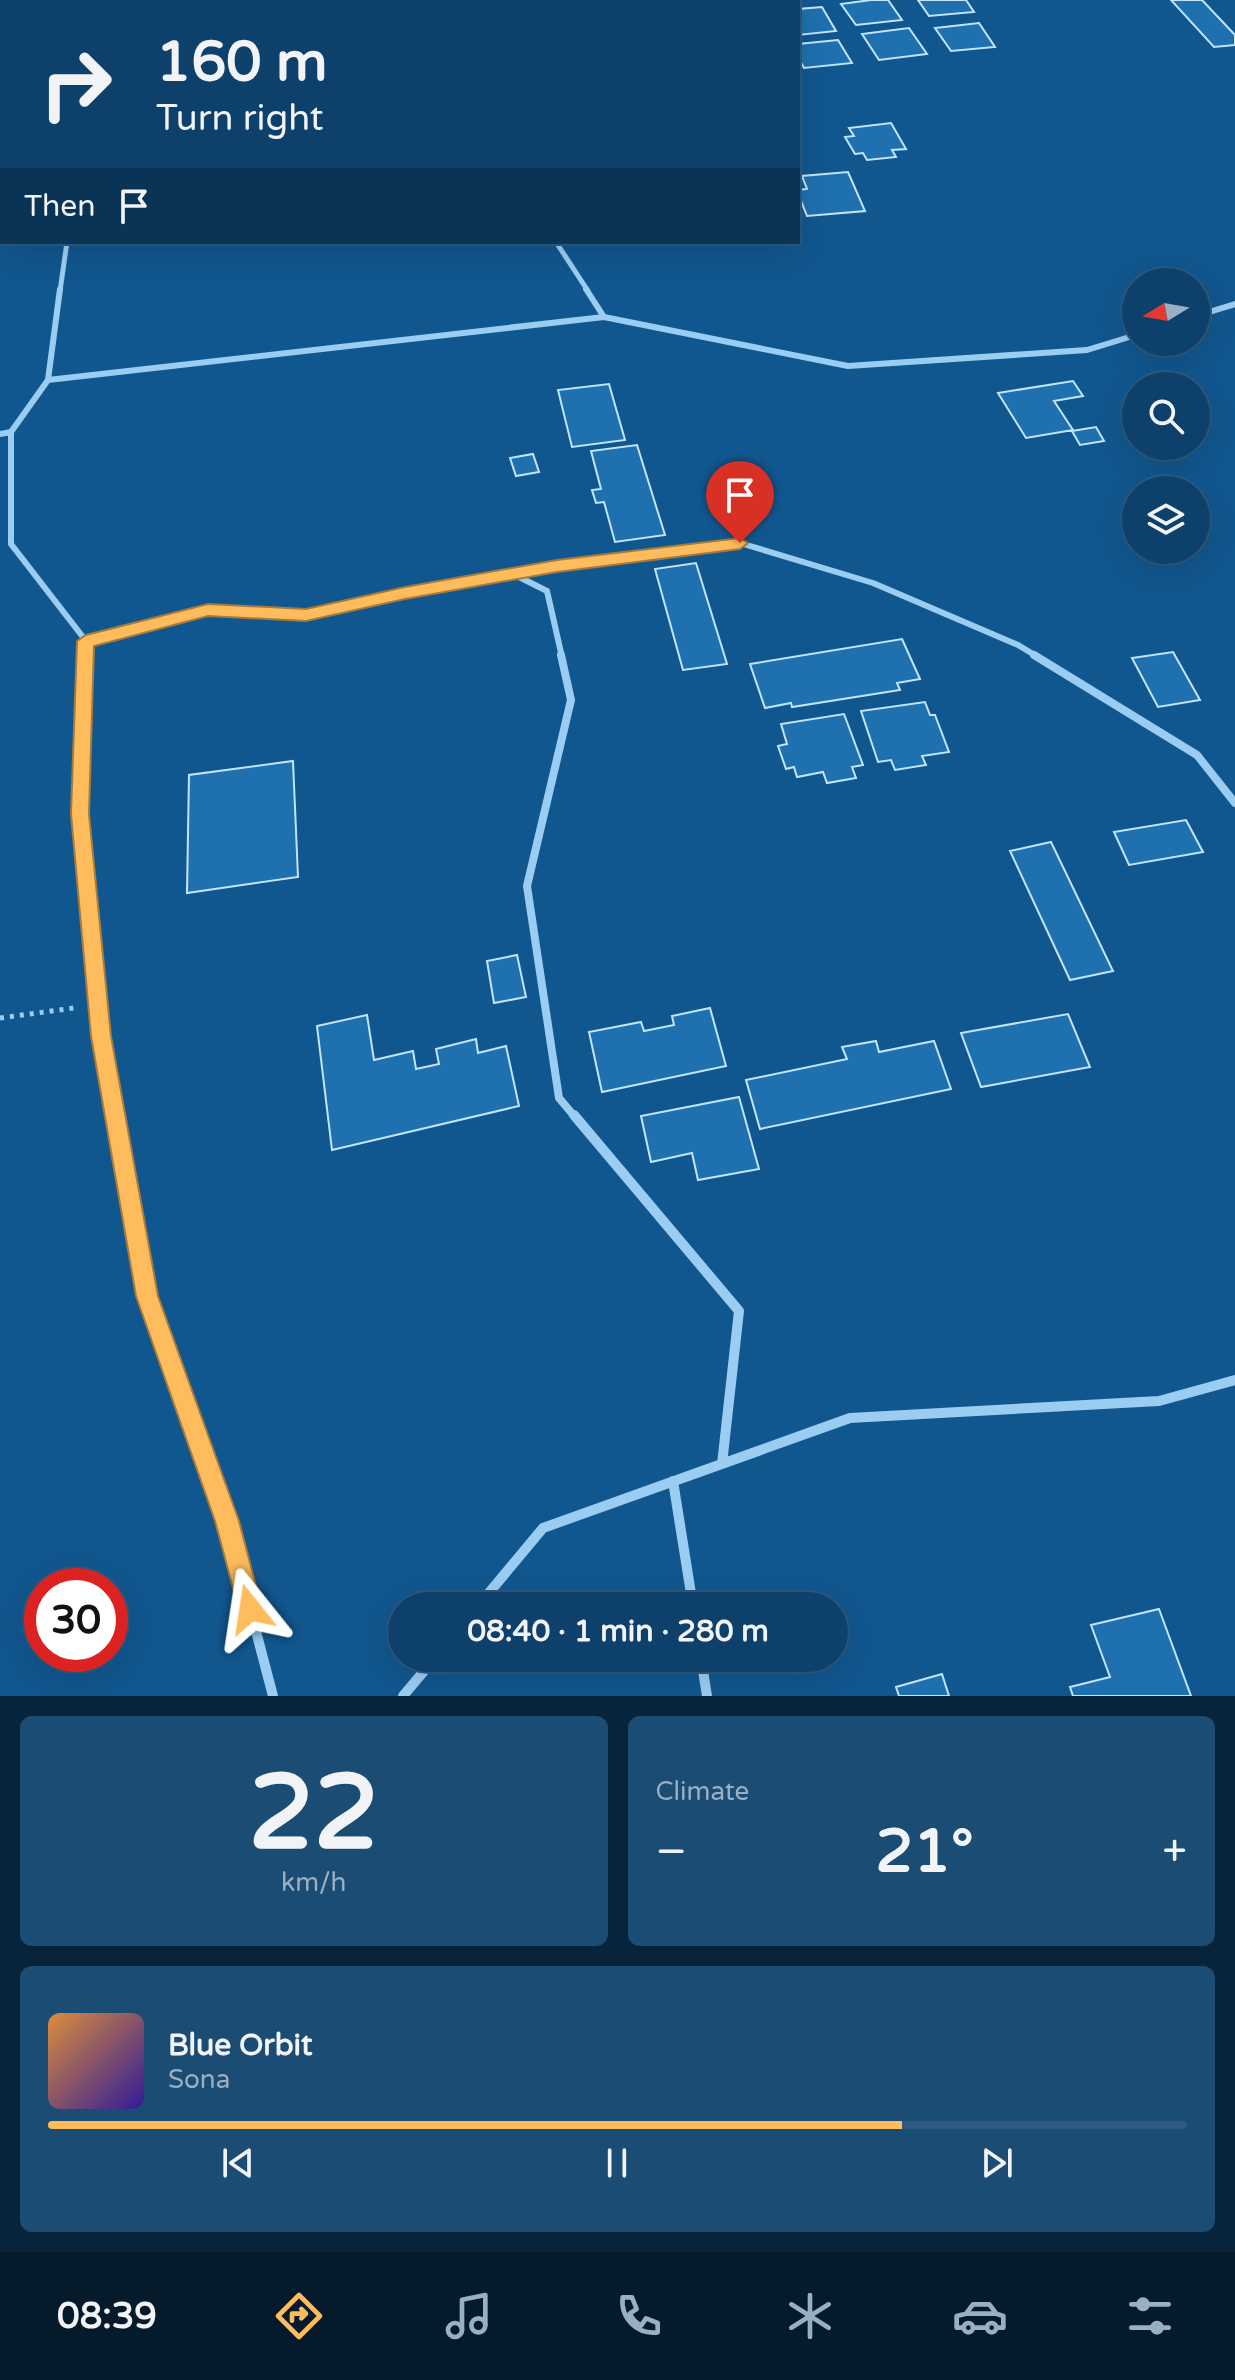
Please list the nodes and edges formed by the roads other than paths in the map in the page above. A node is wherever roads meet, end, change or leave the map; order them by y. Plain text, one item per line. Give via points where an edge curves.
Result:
1 (67, 244) edge
2 (557, 244) edge
3 (1235, 304) edge
4 (1210, 312) edge
5 (604, 317) junction
6 (1122, 339) edge
7 (48, 380) junction
8 (5, 433) edge
9 (513, 574) junction
10 (86, 641) junction
11 (1235, 803) edge
12 (1235, 1380) edge
13 (722, 1464) junction
14 (673, 1481) junction
15 (490, 1592) edge
16 (691, 1592) edge
17 (423, 1672) edge
18 (703, 1672) edge
19 (273, 1696) edge
20 (403, 1696) edge
21 (707, 1696) edge

1 - 7 street
2 - 5 street
3 - 4 street
5 - 6 street via 848,366 1087,350
5 - 7 street
7 - 8 street
8 - 10 street via 11,544
9 - 10 street via 306,615 208,610
9 - 11 street via 740,543 873,583 1018,645 1197,755
9 - 13 street via 547,591 571,700 527,886 559,1098 739,1311
10 - 19 street via 80,814 101,1036 147,1296 227,1521
12 - 13 street via 1159,1401 850,1418
13 - 14 street
14 - 15 street via 543,1528
14 - 16 street
17 - 20 street
18 - 21 street

